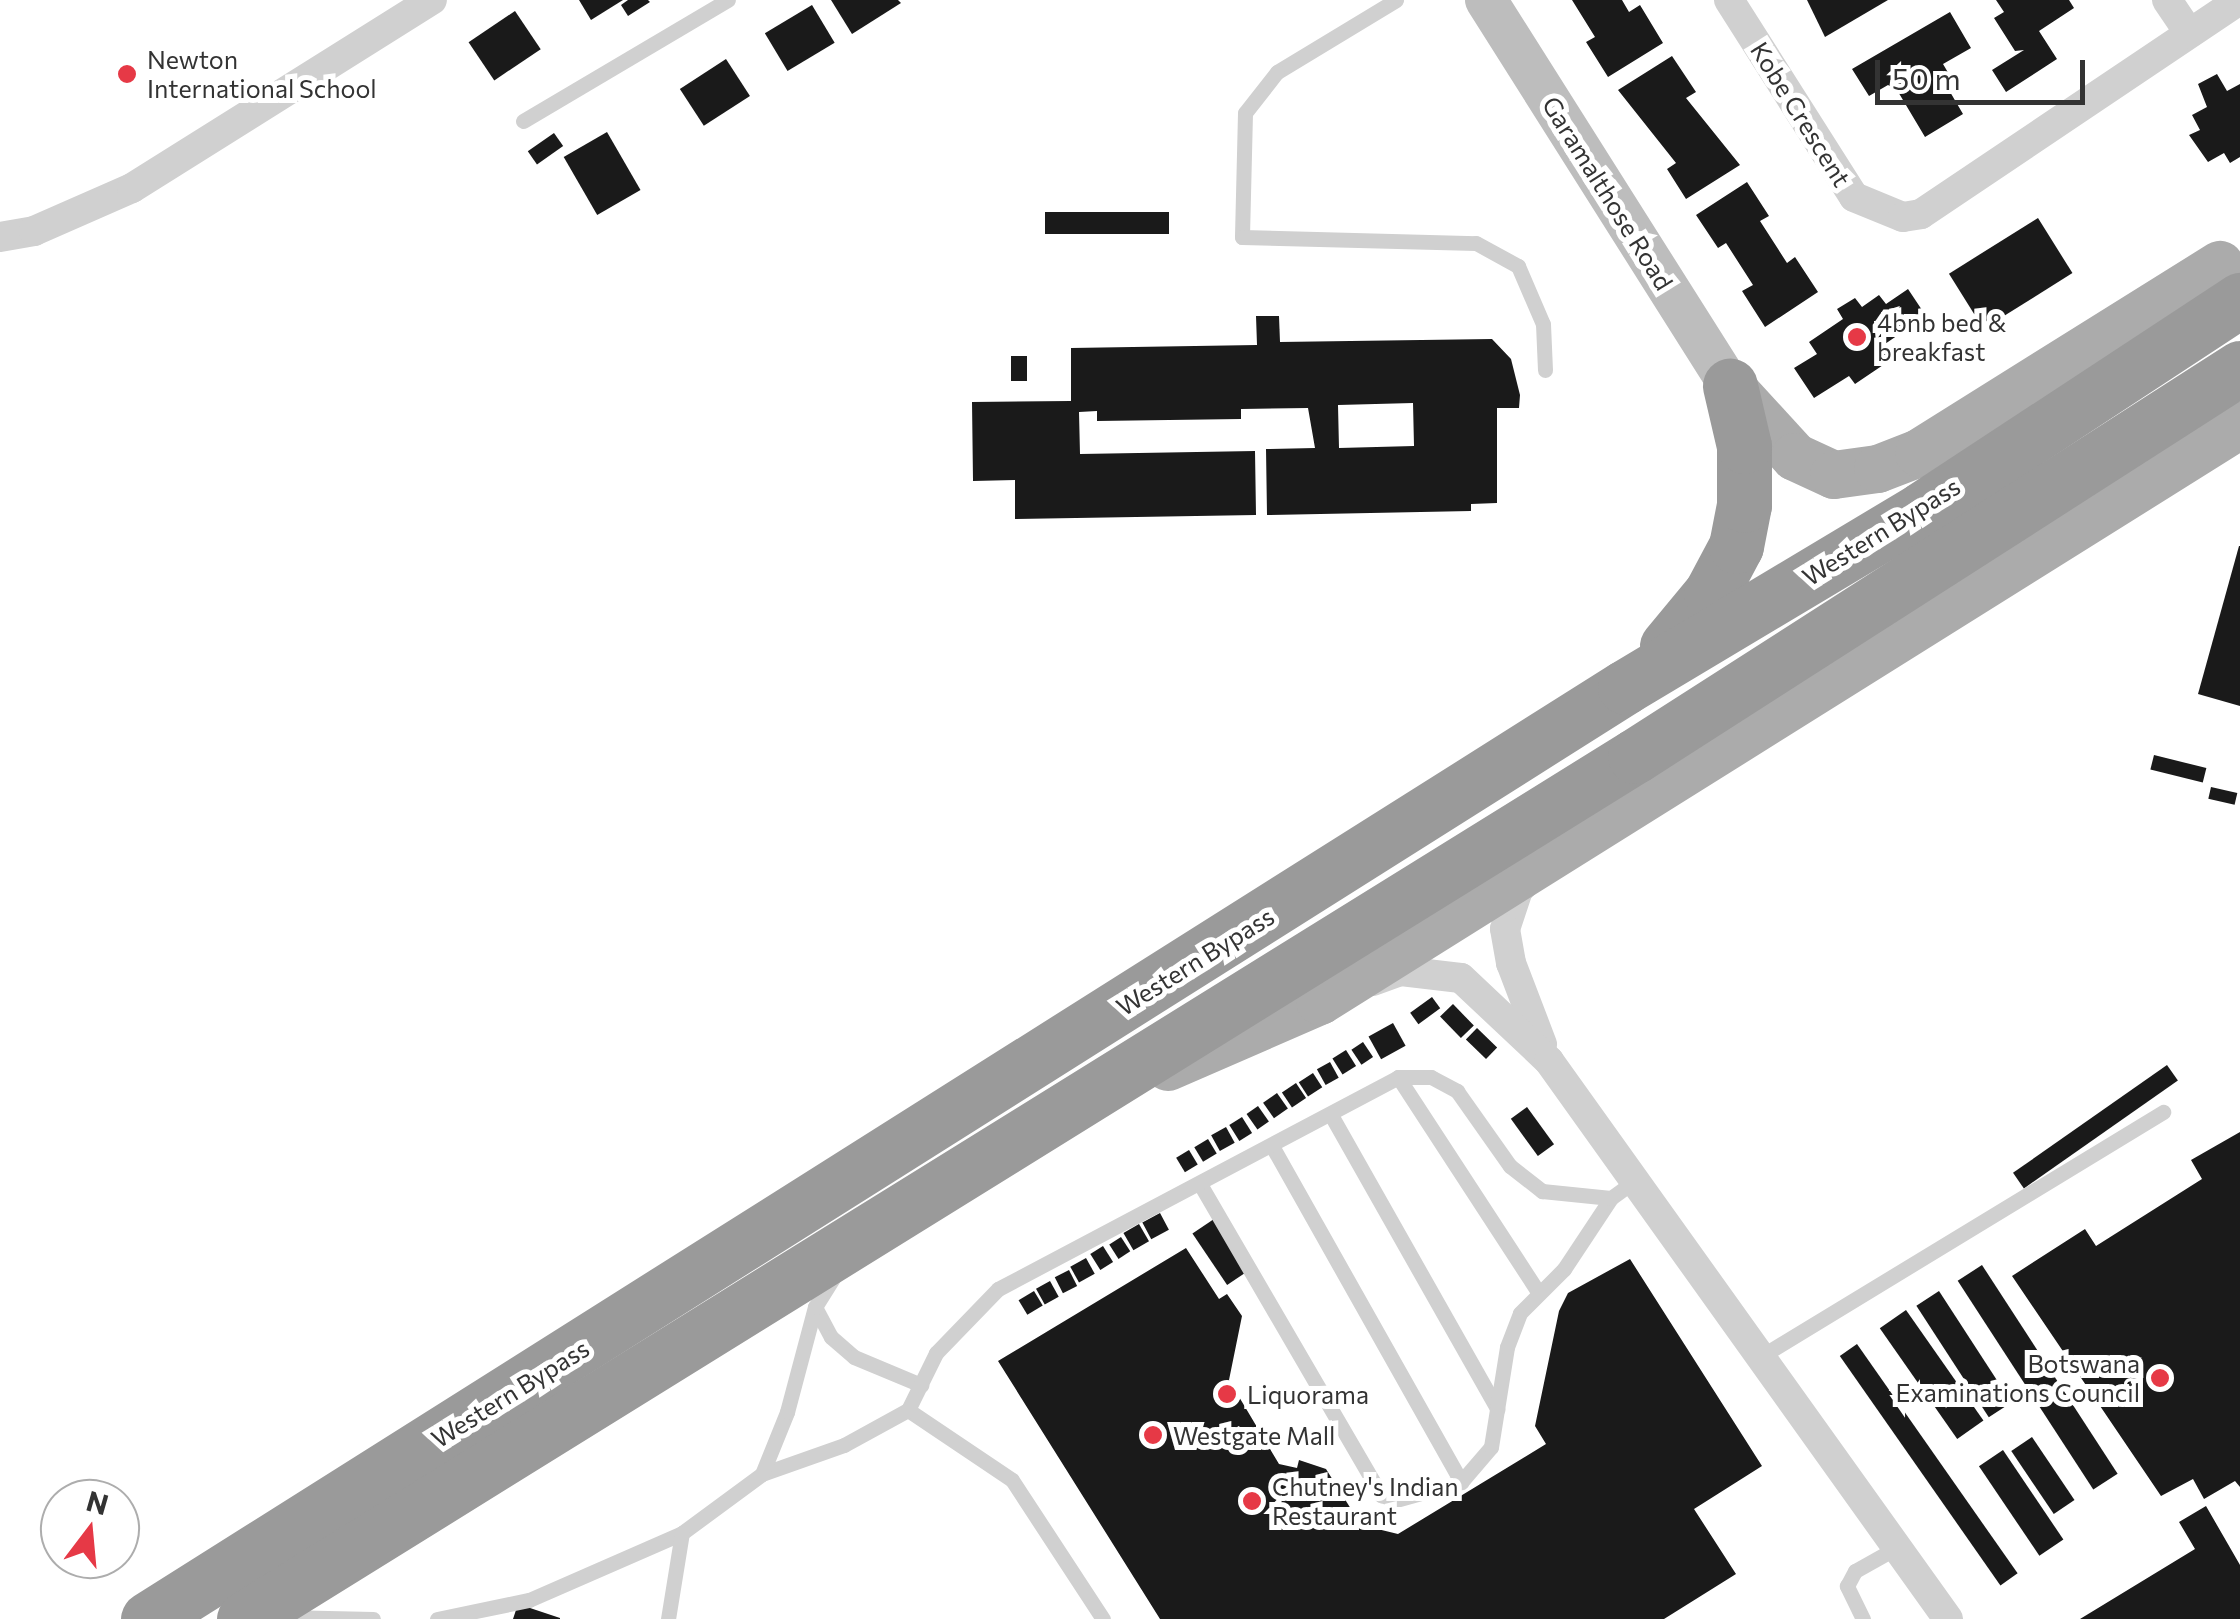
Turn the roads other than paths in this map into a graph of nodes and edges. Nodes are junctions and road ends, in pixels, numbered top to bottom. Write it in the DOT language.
graph roads {
  1 [pos="432,0"];
  2 [pos="728,0"];
  3 [pos="1396,0"];
  4 [pos="1486,0"];
  5 [pos="1729,0"];
  6 [pos="2167,0"];
  7 [pos="2240,0"];
  8 [pos="2189,33"];
  9 [pos="523,121"];
  10 [pos="0,237"];
  11 [pos="2233,272"];
  12 [pos="2240,368"];
  13 [pos="1545,370"];
  14 [pos="1730,386"];
  15 [pos="2240,425"];
  16 [pos="1625,686"];
  17 [pos="1557,852"];
  18 [pos="1320,1001"];
  19 [pos="1549,1061"];
  20 [pos="1398,1077"];
  21 [pos="2162,1112"];
  22 [pos="1331,1115"];
  23 [pos="1055,1116"];
  24 [pos="1272,1146"];
  25 [pos="1636,1180"];
  26 [pos="1200,1184"];
  27 [pos="1610,1198"];
  28 [pos="868,1234"];
  29 [pos="1537,1290"];
  30 [pos="815,1307"];
  31 [pos="1760,1356"];
  32 [pos="922,1385"];
  33 [pos="1497,1409"];
  34 [pos="908,1410"];
  35 [pos="762,1474"];
  36 [pos="1461,1482"];
  37 [pos="682,1534"];
  38 [pos="1894,1548"];
  39 [pos="479,1616"];
  40 [pos="148,1619"];
  41 [pos="244,1619"];
  42 [pos="254,1619"];
  43 [pos="373,1619"];
  44 [pos="437,1619"];
  45 [pos="668,1619"];
  46 [pos="1103,1619"];
  47 [pos="1863,1619"];
  48 [pos="1948,1619"];
  1 -- 10 [label="street"];
  2 -- 9 [label="lane"];
  3 -- 13 [label="lane"];
  4 -- 14 [label="street, Garamalthose Road"];
  5 -- 8 [label="street, Kobe Crescent"];
  6 -- 8 [label="street"];
  7 -- 8 [label="street, Kobe Crescent"];
  11 -- 14 [label="main road"];
  11 -- 16 [label="highway, Western Bypass"];
  12 -- 23 [label="highway, Western Bypass"];
  14 -- 16 [label="highway"];
  15 -- 17 [label="main road"];
  16 -- 40 [label="highway, Western Bypass"];
  17 -- 18 [label="main road"];
  17 -- 19 [label="street"];
  18 -- 19 [label="street"];
  18 -- 23 [label="main road"];
  19 -- 25 [label="street"];
  20 -- 22 [label="lane"];
  20 -- 27 [label="lane"];
  20 -- 29 [label="lane"];
  21 -- 31 [label="lane"];
  22 -- 24 [label="lane"];
  22 -- 33 [label="lane"];
  23 -- 28 [label="highway, Western Bypass"];
  24 -- 26 [label="lane"];
  24 -- 36 [label="lane"];
  25 -- 27 [label="lane"];
  25 -- 31 [label="street"];
  26 -- 32 [label="lane"];
  26 -- 36 [label="lane"];
  27 -- 29 [label="lane"];
  28 -- 30 [label="lane"];
  28 -- 41 [label="highway, Western Bypass"];
  29 -- 33 [label="lane"];
  30 -- 32 [label="lane"];
  30 -- 35 [label="lane"];
  31 -- 38 [label="street"];
  32 -- 34 [label="lane"];
  33 -- 36 [label="lane"];
  34 -- 35 [label="lane"];
  34 -- 46 [label="lane"];
  35 -- 37 [label="lane"];
  37 -- 39 [label="lane"];
  37 -- 45 [label="lane"];
  38 -- 47 [label="lane"];
  38 -- 48 [label="street"];
  39 -- 44 [label="lane"];
  42 -- 43 [label="lane"];
}
